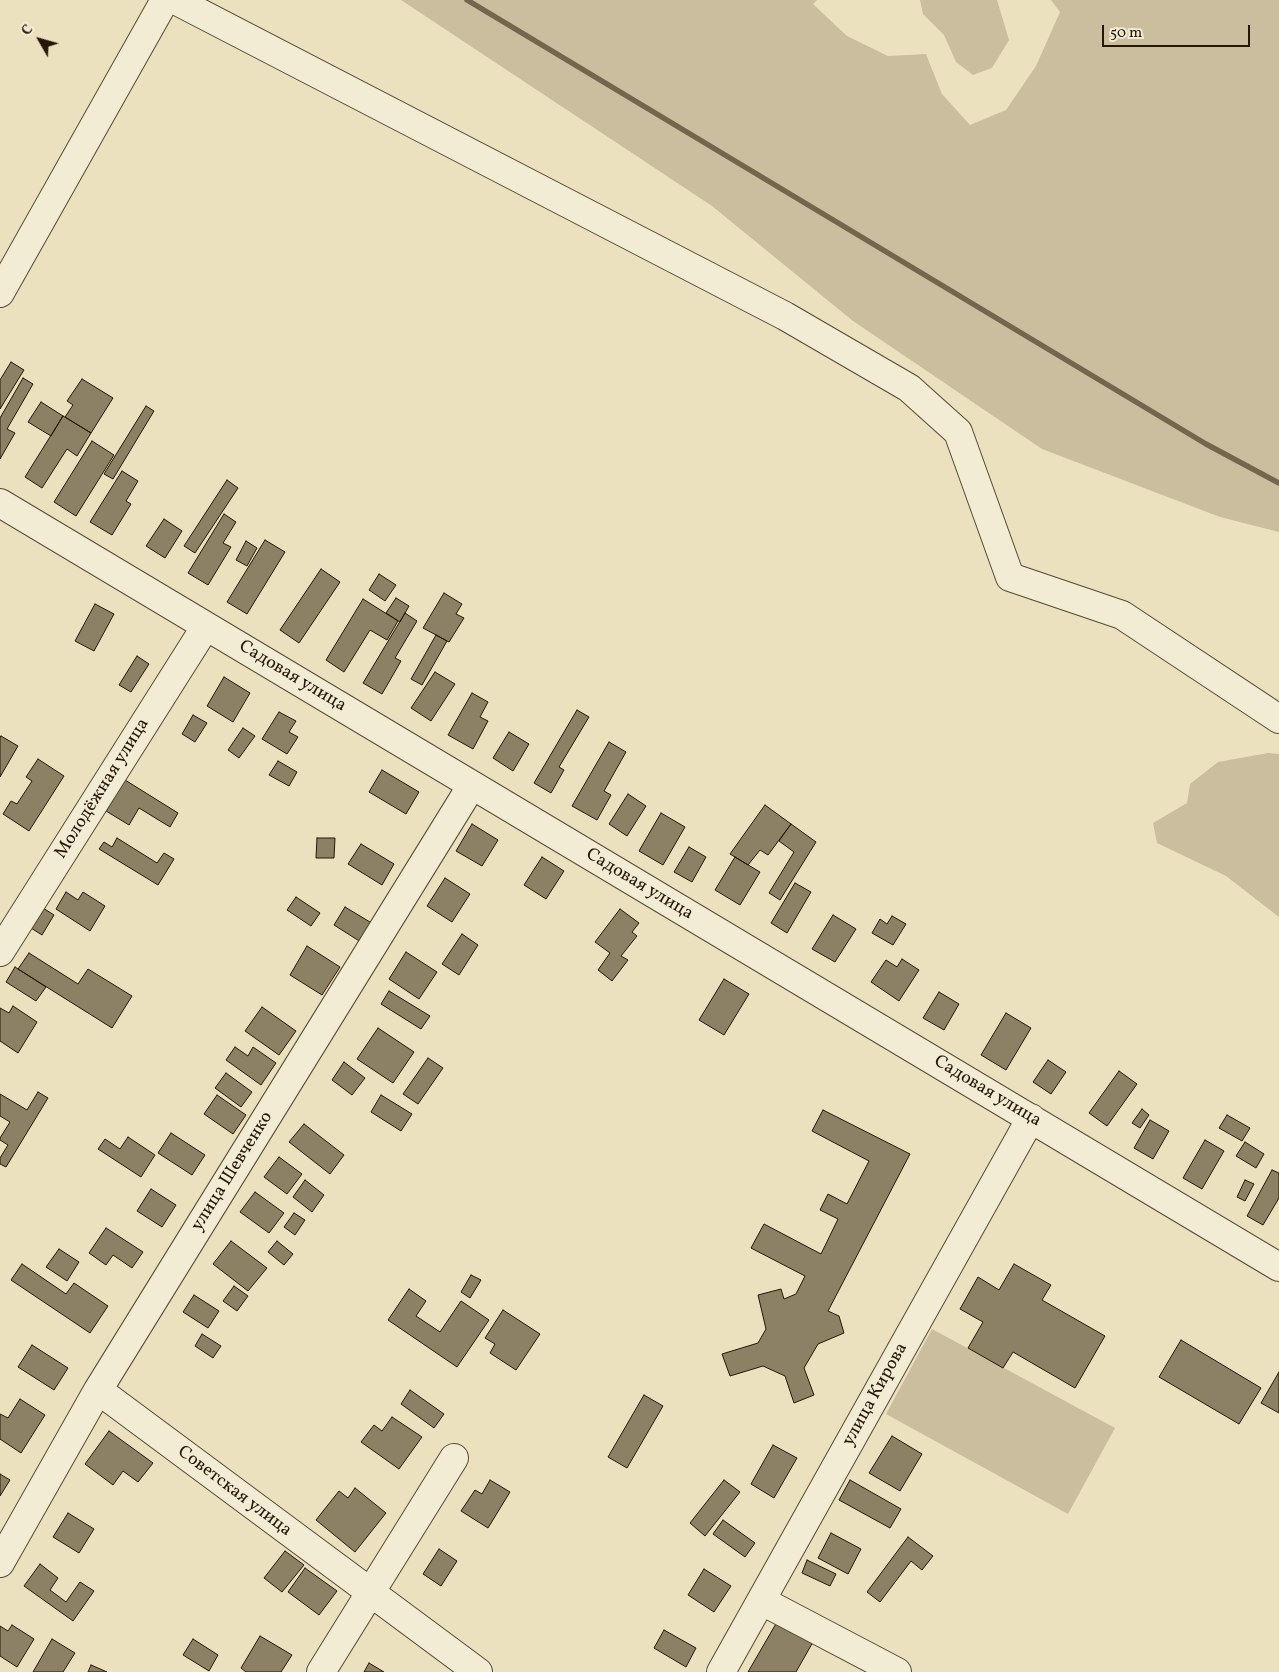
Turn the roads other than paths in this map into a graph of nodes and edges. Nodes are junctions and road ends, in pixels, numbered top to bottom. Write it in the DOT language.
graph roads {
  1 [pos="165,0"];
  2 [pos="175,0"];
  3 [pos="0,293"];
  4 [pos="0,503"];
  5 [pos="206,626"];
  6 [pos="1279,719"];
  7 [pos="472,785"];
  8 [pos="0,952"];
  9 [pos="1031,1118"];
  10 [pos="1279,1267"];
  11 [pos="98,1390"];
  12 [pos="454,1458"];
  13 [pos="0,1564"];
  14 [pos="370,1593"];
  15 [pos="762,1601"];
  16 [pos="321,1672"];
  17 [pos="478,1672"];
  18 [pos="721,1672"];
  19 [pos="897,1672"];
  1 -- 3 [label="street"];
  2 -- 6 [label="street"];
  4 -- 5 [label="street, Садовая улица"];
  5 -- 7 [label="street, Садовая улица"];
  5 -- 8 [label="street, Молодёжная улица"];
  7 -- 9 [label="street, Садовая улица"];
  7 -- 11 [label="street, улица Шевченко"];
  9 -- 10 [label="street, Садовая улица"];
  9 -- 15 [label="street, улица Кирова"];
  11 -- 13 [label="street, улица Шевченко"];
  11 -- 14 [label="street, Советская улица"];
  12 -- 14 [label="street"];
  14 -- 16 [label="street"];
  14 -- 17 [label="street, Советская улица"];
  15 -- 18 [label="street, улица Кирова"];
  15 -- 19 [label="street"];
}
